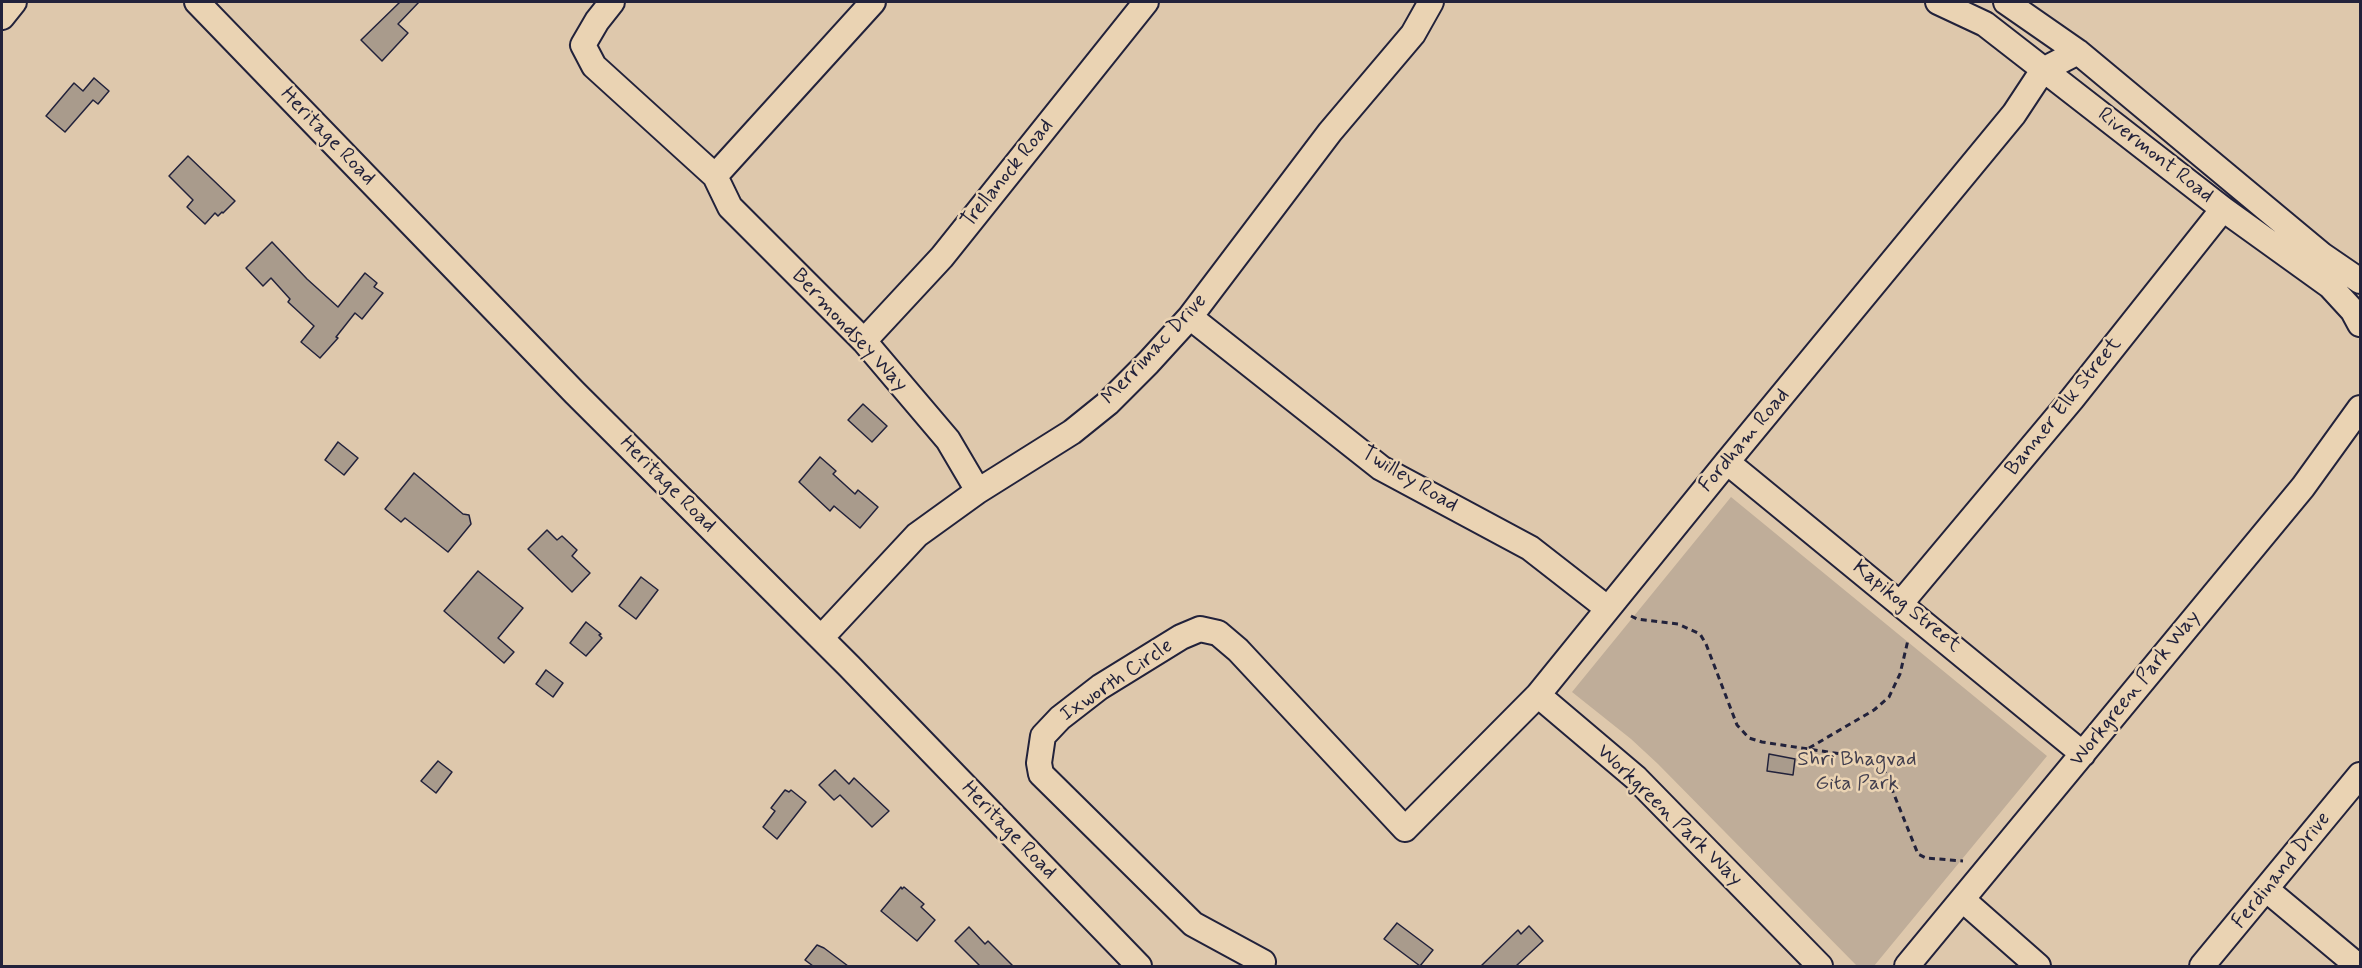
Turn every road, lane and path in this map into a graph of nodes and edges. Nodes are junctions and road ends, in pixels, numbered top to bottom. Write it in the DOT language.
graph roads {
  1 [pos="14,2"];
  2 [pos="197,2"];
  3 [pos="612,2"];
  4 [pos="873,2"];
  5 [pos="1146,2"];
  6 [pos="1431,2"];
  7 [pos="1938,2"];
  8 [pos="2006,2"];
  9 [pos="2,17"];
  10 [pos="2078,52"];
  11 [pos="2043,70"];
  12 [pos="715,177"];
  13 [pos="2223,209"];
  14 [pos="2361,281"];
  15 [pos="1190,317"];
  16 [pos="2361,324"];
  17 [pos="864,341"];
  18 [pos="2361,408"];
  19 [pos="1727,462"];
  20 [pos="978,491"];
  21 [pos="1901,603"];
  22 [pos="1607,608"];
  23 [pos="1631,616"];
  24 [pos="821,638"];
  25 [pos="1908,640"];
  26 [pos="1538,695"];
  27 [pos="1808,749"];
  28 [pos="2083,754"];
  29 [pos="2361,775"];
  30 [pos="1405,829"];
  31 [pos="1963,861"];
  32 [pos="2267,890"];
  33 [pos="1964,900"];
  34 [pos="1263,962"];
  35 [pos="1139,966"];
  36 [pos="1820,966"];
  37 [pos="1907,966"];
  38 [pos="2038,966"];
  39 [pos="2202,966"];
  40 [pos="2358,966"];
  1 -- 9 [label="street"];
  2 -- 24 [label="street, Heritage Road"];
  3 -- 12 [label="street"];
  4 -- 12 [label="street"];
  5 -- 17 [label="street, Trellanock Road"];
  6 -- 15 [label="street, Merrimac Drive"];
  7 -- 11 [label="street, Rivermont Road"];
  8 -- 10 [label="street, Rivermont Road"];
  10 -- 11 [label="street, Fordham Road"];
  10 -- 14 [label="street, Rivermont Road"];
  11 -- 13 [label="street, Rivermont Road"];
  11 -- 19 [label="street, Fordham Road"];
  12 -- 17 [label="street, Bermondsey Way"];
  13 -- 16 [label="street, Rivermont Road"];
  13 -- 21 [label="street, Banner Elk Street"];
  15 -- 20 [label="street, Merrimac Drive"];
  15 -- 22 [label="street, Twilley Road"];
  17 -- 20 [label="street, Bermondsey Way"];
  18 -- 28 [label="street, Workgreen Park Way"];
  19 -- 21 [label="street, Kapikog Street"];
  19 -- 22 [label="street, Fordham Road"];
  20 -- 24 [label="street, Merrimac Drive"];
  21 -- 28 [label="street, Kapikog Street"];
  22 -- 26 [label="street, Fordham Road"];
  23 -- 27 [label="path"];
  24 -- 35 [label="street, Heritage Road"];
  25 -- 27 [label="path"];
  26 -- 30 [label="street, Fordham Road"];
  26 -- 36 [label="street, Workgreen Park Way"];
  27 -- 31 [label="path"];
  28 -- 33 [label="street, Workgreen Park Way"];
  29 -- 32 [label="street, Ferdinand Drive"];
  30 -- 34 [label="street, Ixworth Circle"];
  32 -- 39 [label="street, Ferdinand Drive"];
  32 -- 40 [label="street"];
  33 -- 37 [label="street, Workgreen Park Way"];
  33 -- 38 [label="street"];
}
